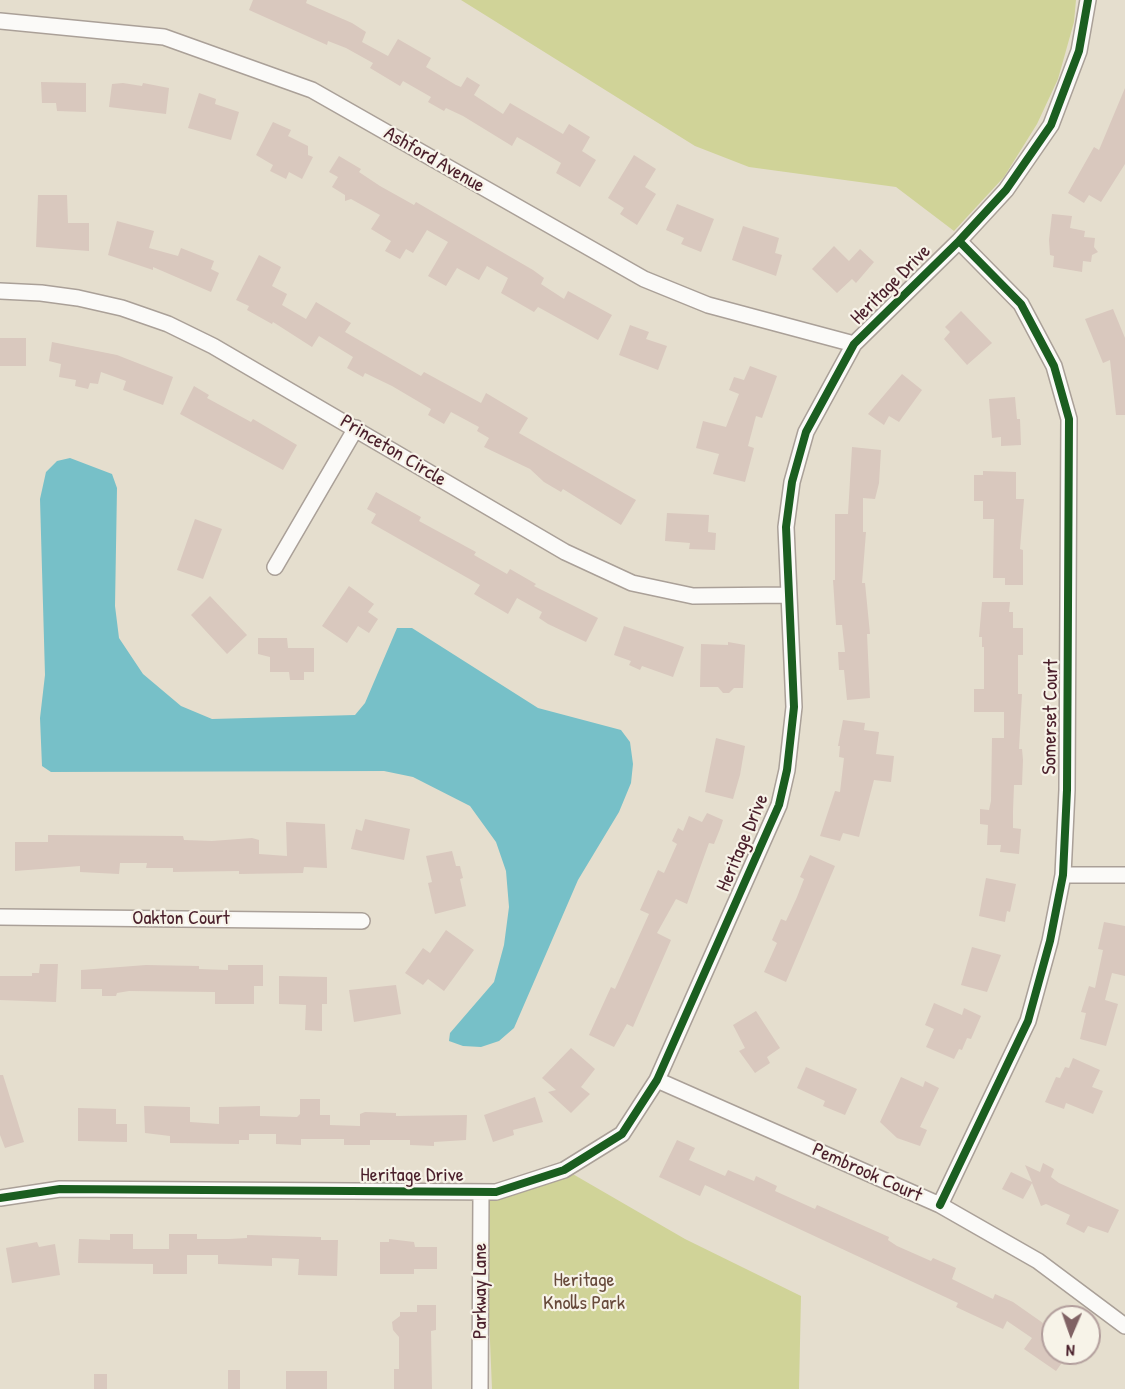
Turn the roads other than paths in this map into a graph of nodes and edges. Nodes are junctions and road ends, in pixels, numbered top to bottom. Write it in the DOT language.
graph roads {
  1 [pos="1089,0"];
  2 [pos="0,21"];
  3 [pos="959,241"];
  4 [pos="0,291"];
  5 [pos="854,344"];
  6 [pos="356,428"];
  7 [pos="275,567"];
  8 [pos="788,595"];
  9 [pos="1063,875"];
  10 [pos="1125,875"];
  11 [pos="0,917"];
  12 [pos="362,921"];
  13 [pos="657,1080"];
  14 [pos="481,1192"];
  15 [pos="0,1198"];
  16 [pos="940,1205"];
  17 [pos="1125,1326"];
  18 [pos="480,1389"];
  1 -- 3 [label="street, Heritage Drive"];
  2 -- 5 [label="street, Ashford Avenue"];
  3 -- 5 [label="street, Heritage Drive"];
  3 -- 9 [label="street, Somerset Court"];
  4 -- 6 [label="street, Princeton Circle"];
  5 -- 8 [label="street, Heritage Drive"];
  6 -- 7 [label="street"];
  6 -- 8 [label="street, Princeton Circle"];
  8 -- 13 [label="street, Heritage Drive"];
  9 -- 10 [label="street"];
  9 -- 16 [label="street, Somerset Court"];
  11 -- 12 [label="street, Oakton Court"];
  13 -- 14 [label="street, Heritage Drive"];
  13 -- 16 [label="street, Pembrook Court"];
  14 -- 15 [label="street, Heritage Drive"];
  14 -- 18 [label="street, Parkway Lane"];
  16 -- 17 [label="street, Pembrook Court"];
}
